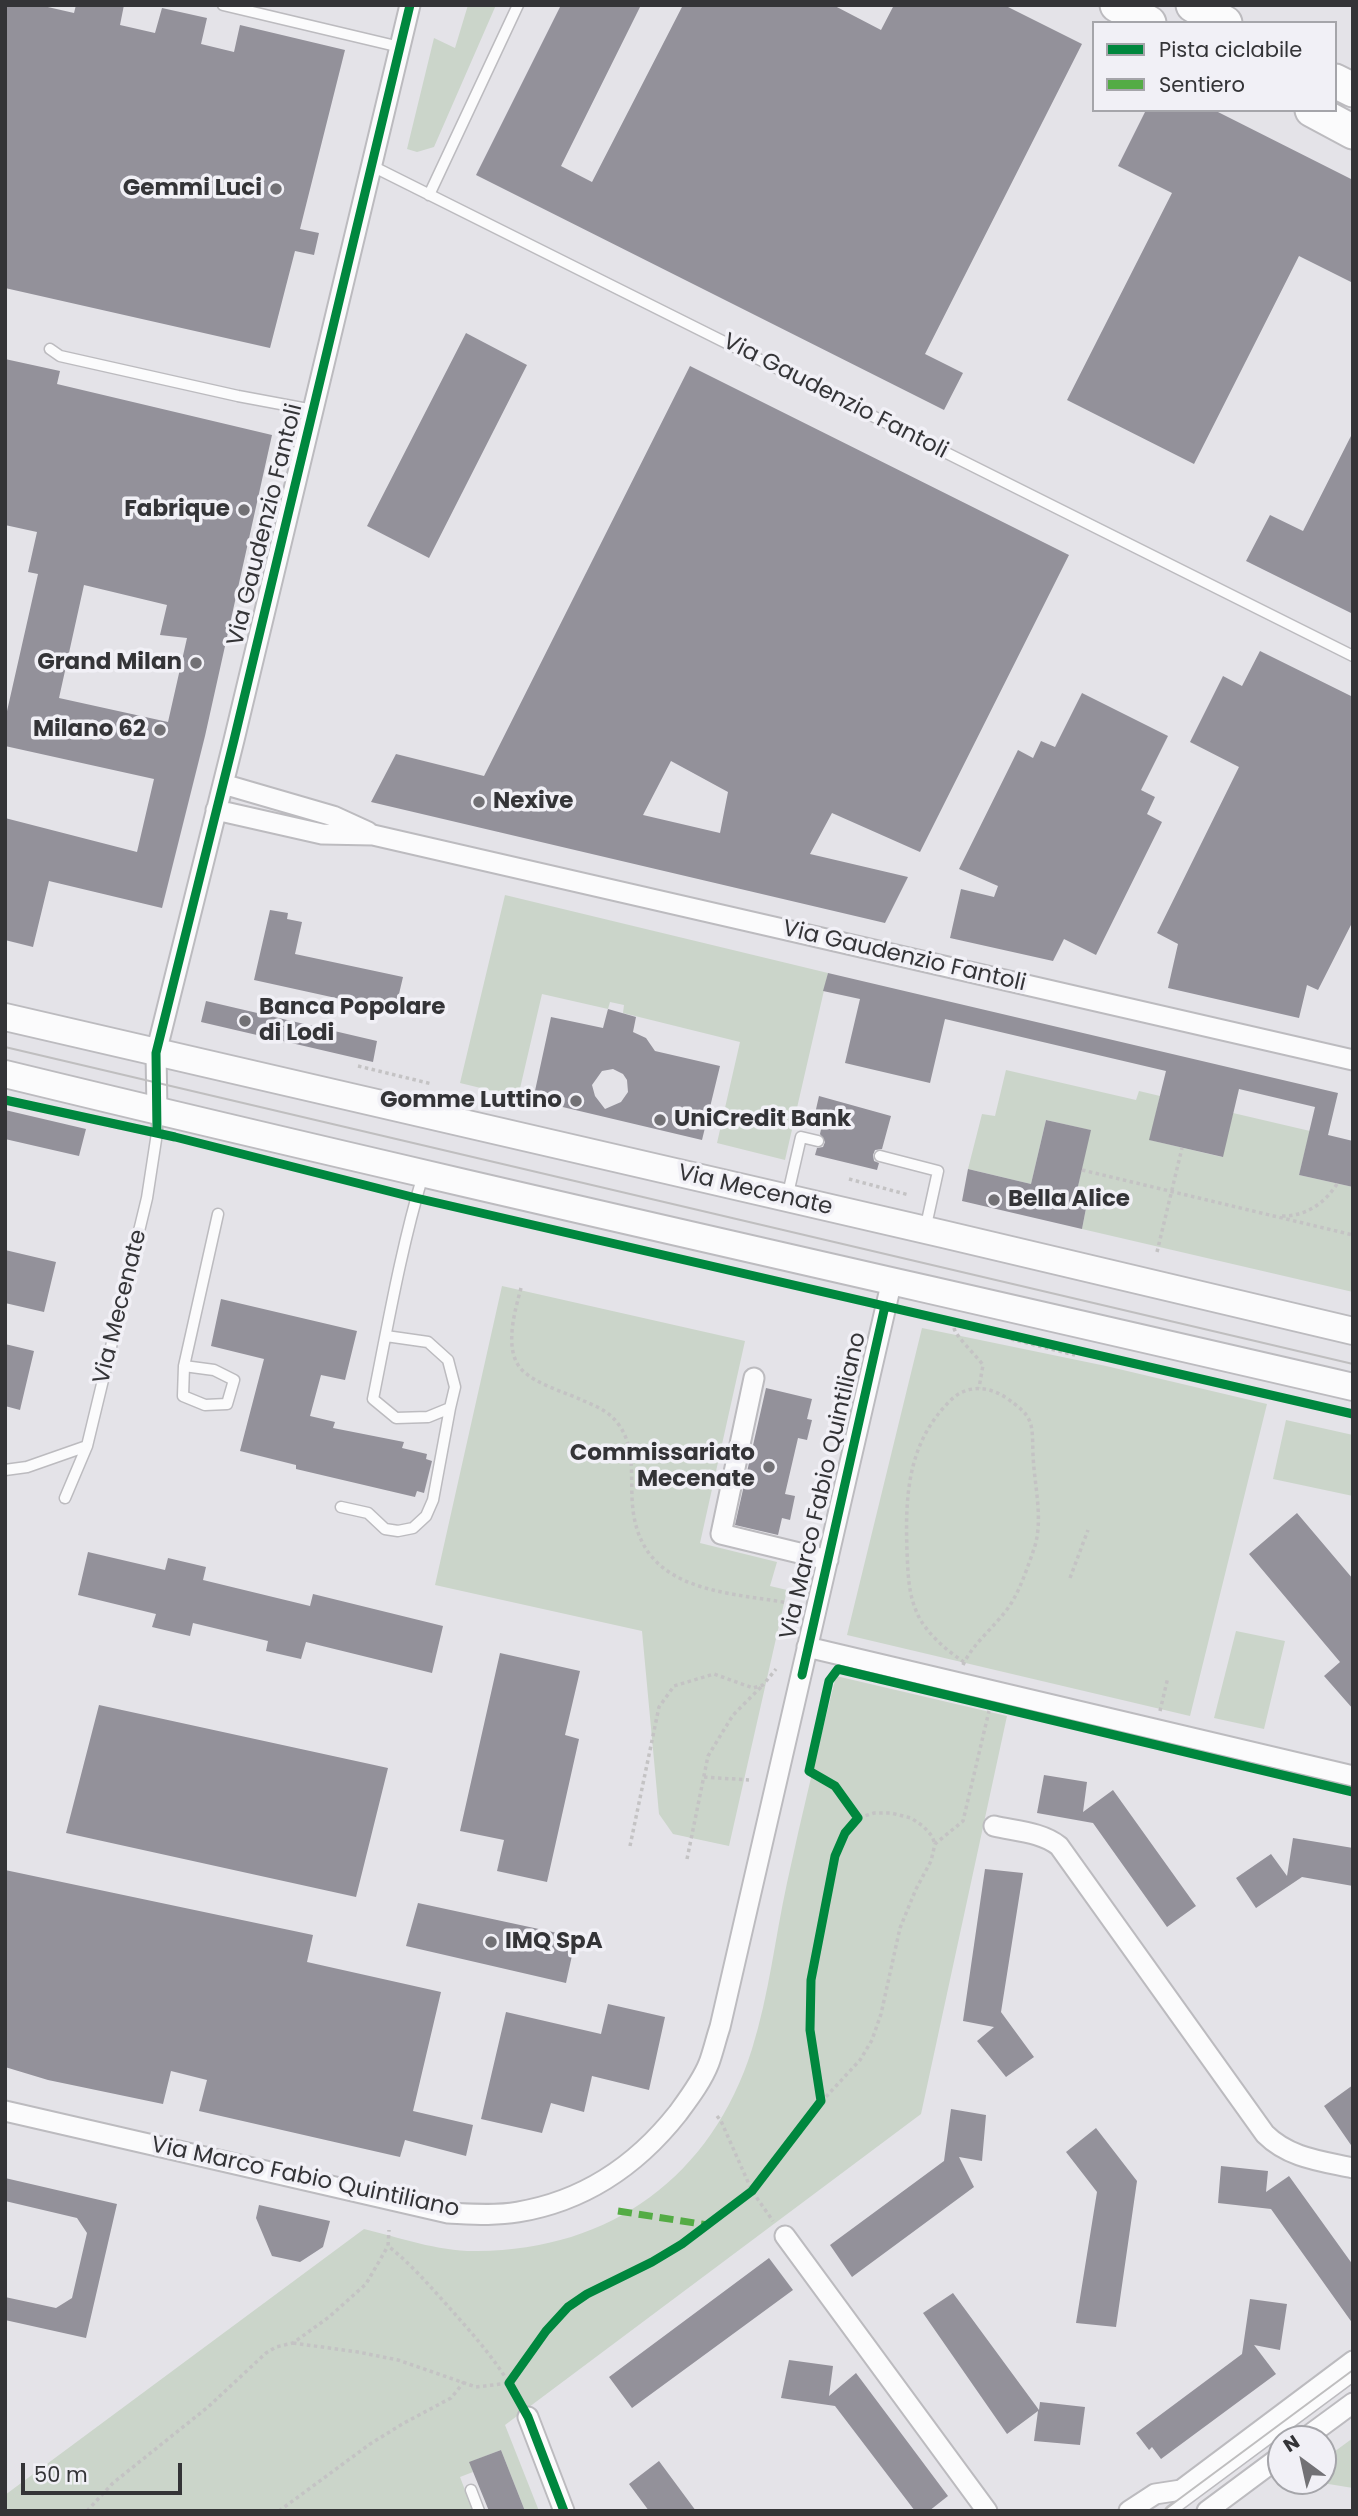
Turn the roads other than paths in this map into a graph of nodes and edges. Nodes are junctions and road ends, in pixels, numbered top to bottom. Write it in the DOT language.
graph roads {
  1 [pos="222,5"];
  2 [pos="410,5"];
  3 [pos="518,5"];
  4 [pos="1117,5"];
  5 [pos="1193,5"];
  6 [pos="1145,21"];
  7 [pos="1221,21"];
  8 [pos="400,47"];
  9 [pos="1337,82"];
  10 [pos="1353,90"];
  11 [pos="1316,112"];
  12 [pos="1353,132"];
  13 [pos="372,166"];
  14 [pos="429,195"];
  15 [pos="49,353"];
  16 [pos="313,410"];
  17 [pos="1353,656"];
  18 [pos="223,784"];
  19 [pos="216,810"];
  20 [pos="373,835"];
  21 [pos="5,1017"];
  22 [pos="156,1053"];
  23 [pos="1353,1060"];
  24 [pos="5,1074"];
  25 [pos="157,1111"];
  26 [pos="818,1141"];
  27 [pos="880,1156"];
  28 [pos="424,1175"];
  29 [pos="787,1198"];
  30 [pos="218,1214"];
  31 [pos="925,1230"];
  32 [pos="892,1280"];
  33 [pos="1353,1332"];
  34 [pos="386,1336"];
  35 [pos="184,1366"];
  36 [pos="754,1378"];
  37 [pos="1353,1387"];
  38 [pos="450,1408"];
  39 [pos="87,1446"];
  40 [pos="5,1469"];
  41 [pos="65,1498"];
  42 [pos="341,1507"];
  43 [pos="828,1560"];
  44 [pos="807,1647"];
  45 [pos="1353,1776"];
  46 [pos="994,1826"];
  47 [pos="5,2112"];
  48 [pos="1353,2168"];
  49 [pos="785,2236"];
  50 [pos="1353,2361"];
  51 [pos="1353,2376"];
  52 [pos="1353,2403"];
  53 [pos="528,2417"];
  54 [pos="1323,2425"];
  55 [pos="1267,2466"];
  56 [pos="471,2490"];
  57 [pos="479,2511"];
  58 [pos="564,2511"];
  59 [pos="987,2511"];
  60 [pos="1129,2511"];
  61 [pos="1171,2511"];
  62 [pos="1207,2511"];
  1 -- 8 [label="lane"];
  2 -- 8 [label="street, Via Gaudenzio Fantoli"];
  3 -- 14 [label="lane"];
  4 -- 6 [label="highway"];
  5 -- 7 [label="highway"];
  8 -- 13 [label="street, Via Gaudenzio Fantoli"];
  9 -- 10 [label="highway"];
  11 -- 12 [label="highway"];
  13 -- 14 [label="lane, Via Gaudenzio Fantoli"];
  13 -- 16 [label="street, Via Gaudenzio Fantoli"];
  14 -- 17 [label="lane, Via Gaudenzio Fantoli"];
  15 -- 16 [label="lane"];
  16 -- 18 [label="street, Via Gaudenzio Fantoli"];
  18 -- 19 [label="street, Via Gaudenzio Fantoli"];
  18 -- 20 [label="street, Via Gaudenzio Fantoli"];
  19 -- 20 [label="street, Via Gaudenzio Fantoli"];
  19 -- 22 [label="street, Via Gaudenzio Fantoli"];
  20 -- 23 [label="street, Via Gaudenzio Fantoli"];
  21 -- 22 [label="main road, Via Mecenate"];
  22 -- 25 [label="street, Via Mecenate"];
  22 -- 29 [label="main road, Via Mecenate"];
  24 -- 25 [label="main road"];
  25 -- 28 [label="main road"];
  25 -- 39 [label="lane, Via Mecenate"];
  26 -- 29 [label="lane"];
  27 -- 31 [label="lane"];
  28 -- 32 [label="main road"];
  28 -- 34 [label="lane"];
  29 -- 31 [label="main road, Via Mecenate"];
  30 -- 35 [label="lane"];
  31 -- 33 [label="main road, Via Mecenate"];
  32 -- 37 [label="main road"];
  32 -- 43 [label="street, Via Marco Fabio Quintiliano"];
  34 -- 38 [label="lane"];
  34 -- 38 [label="lane"];
  35 -- 35 [label="lane"];
  36 -- 43 [label="street"];
  38 -- 42 [label="lane"];
  39 -- 40 [label="lane"];
  39 -- 41 [label="lane, Via Mecenate"];
  43 -- 44 [label="street, Via Marco Fabio Quintiliano"];
  44 -- 45 [label="street"];
  44 -- 47 [label="street, Via Marco Fabio Quintiliano"];
  46 -- 48 [label="street"];
  49 -- 59 [label="street"];
  50 -- 60 [label="street"];
  51 -- 61 [label="lane"];
  52 -- 54 [label="street"];
  53 -- 58 [label="street"];
  55 -- 62 [label="street"];
  56 -- 57 [label="lane"];
}
